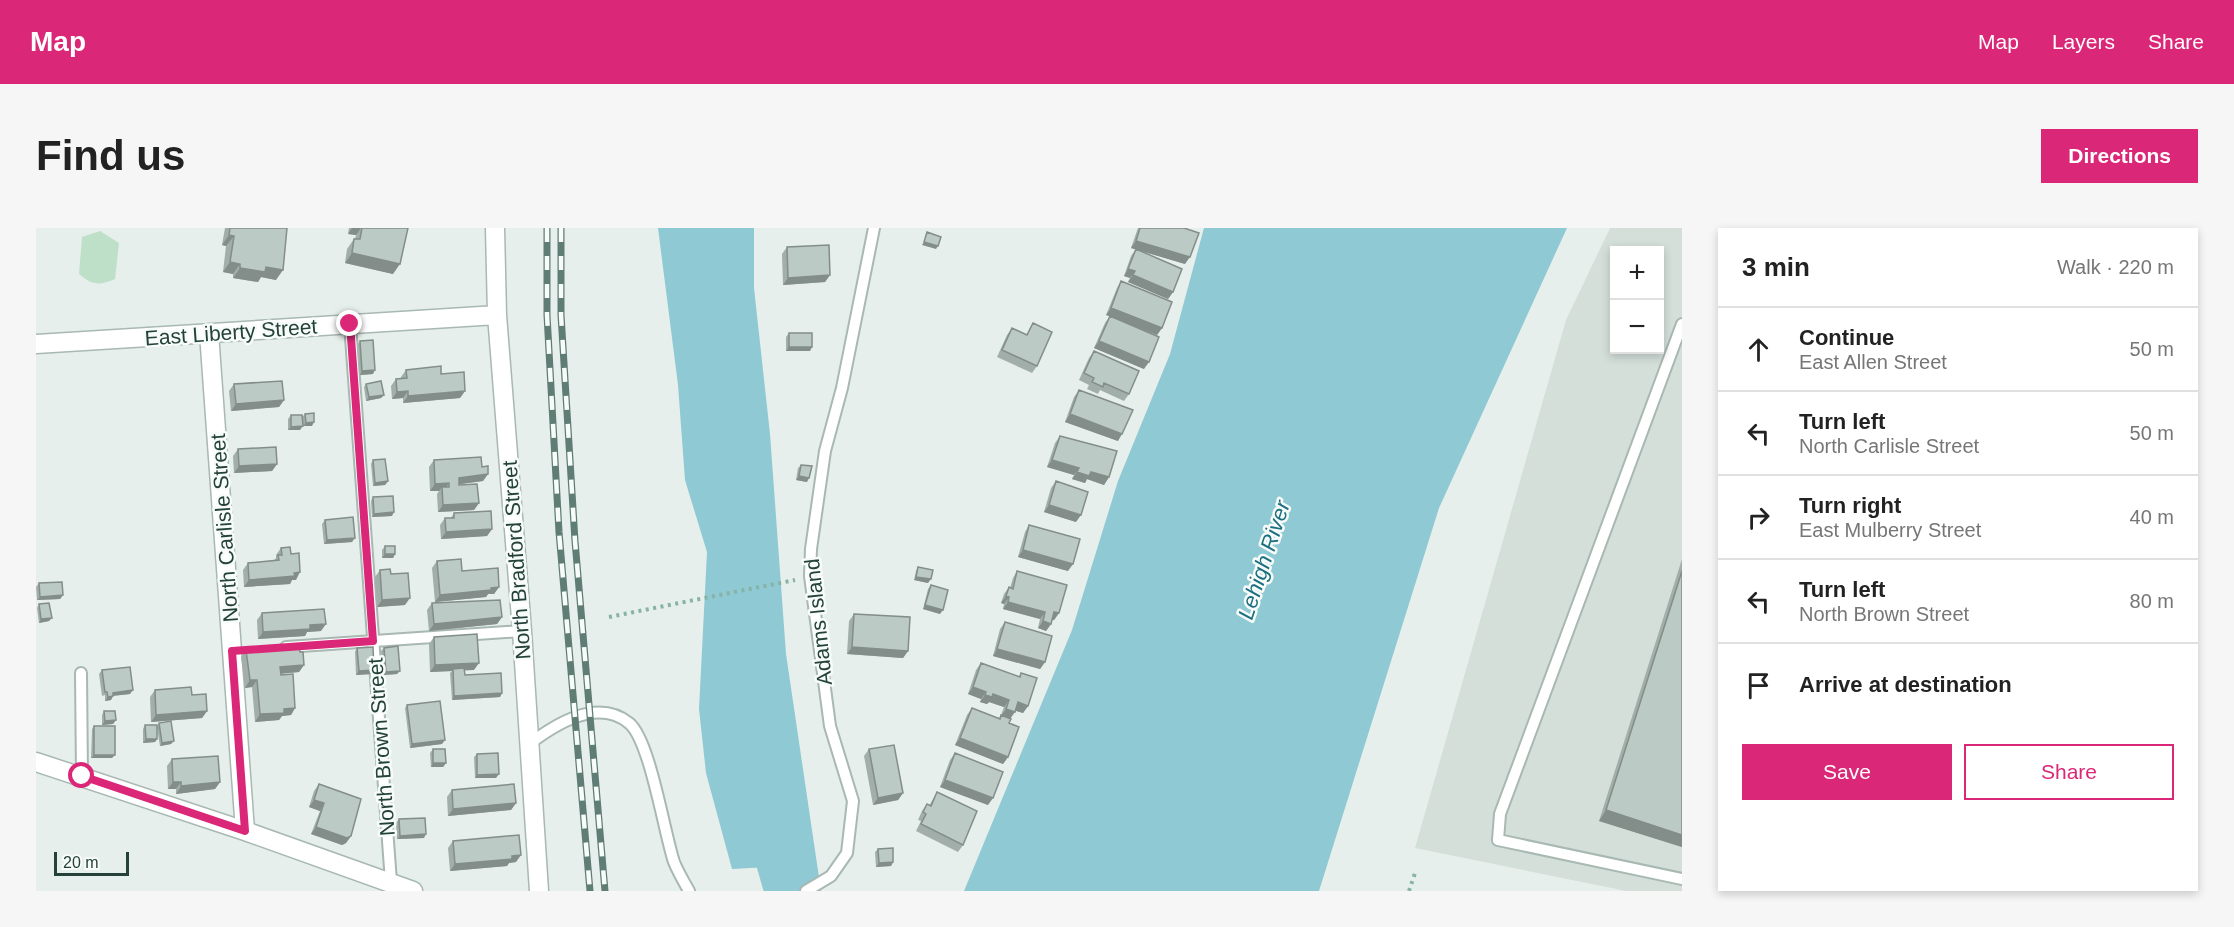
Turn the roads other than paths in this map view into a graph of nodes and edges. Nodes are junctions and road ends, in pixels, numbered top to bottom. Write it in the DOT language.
graph roads {
  1 [pos="495,228"];
  2 [pos="874,228"];
  3 [pos="497,315"];
  4 [pos="350,324"];
  5 [pos="1682,324"];
  6 [pos="209,333"];
  7 [pos="36,344"];
  8 [pos="522,631"];
  9 [pos="373,641"];
  10 [pos="279,647"];
  11 [pos="81,673"];
  12 [pos="528,745"];
  13 [pos="36,762"];
  14 [pos="82,776"];
  15 [pos="245,831"];
  16 [pos="1682,879"];
  17 [pos="391,882"];
  18 [pos="412,891"];
  19 [pos="539,891"];
  20 [pos="689,891"];
  21 [pos="806,891"];
  1 -- 3 [label="street, North Bradford Street"];
  2 -- 21 [label="lane, Adams Island"];
  3 -- 4 [label="street, East Liberty Street"];
  3 -- 8 [label="street, North Bradford Street"];
  4 -- 6 [label="street, East Liberty Street"];
  4 -- 9 [label="lane, North Brown Street"];
  5 -- 16 [label="lane"];
  6 -- 7 [label="street, East Liberty Street"];
  6 -- 15 [label="street, North Carlisle Street"];
  8 -- 9 [label="lane"];
  8 -- 12 [label="street, North Bradford Street"];
  9 -- 10 [label="lane"];
  9 -- 17 [label="lane, North Brown Street"];
  11 -- 14 [label="lane"];
  12 -- 19 [label="street, North Bradford Street"];
  12 -- 20 [label="lane"];
  13 -- 14 [label="street"];
  14 -- 15 [label="street"];
  15 -- 17 [label="street"];
  17 -- 18 [label="street"];
}
